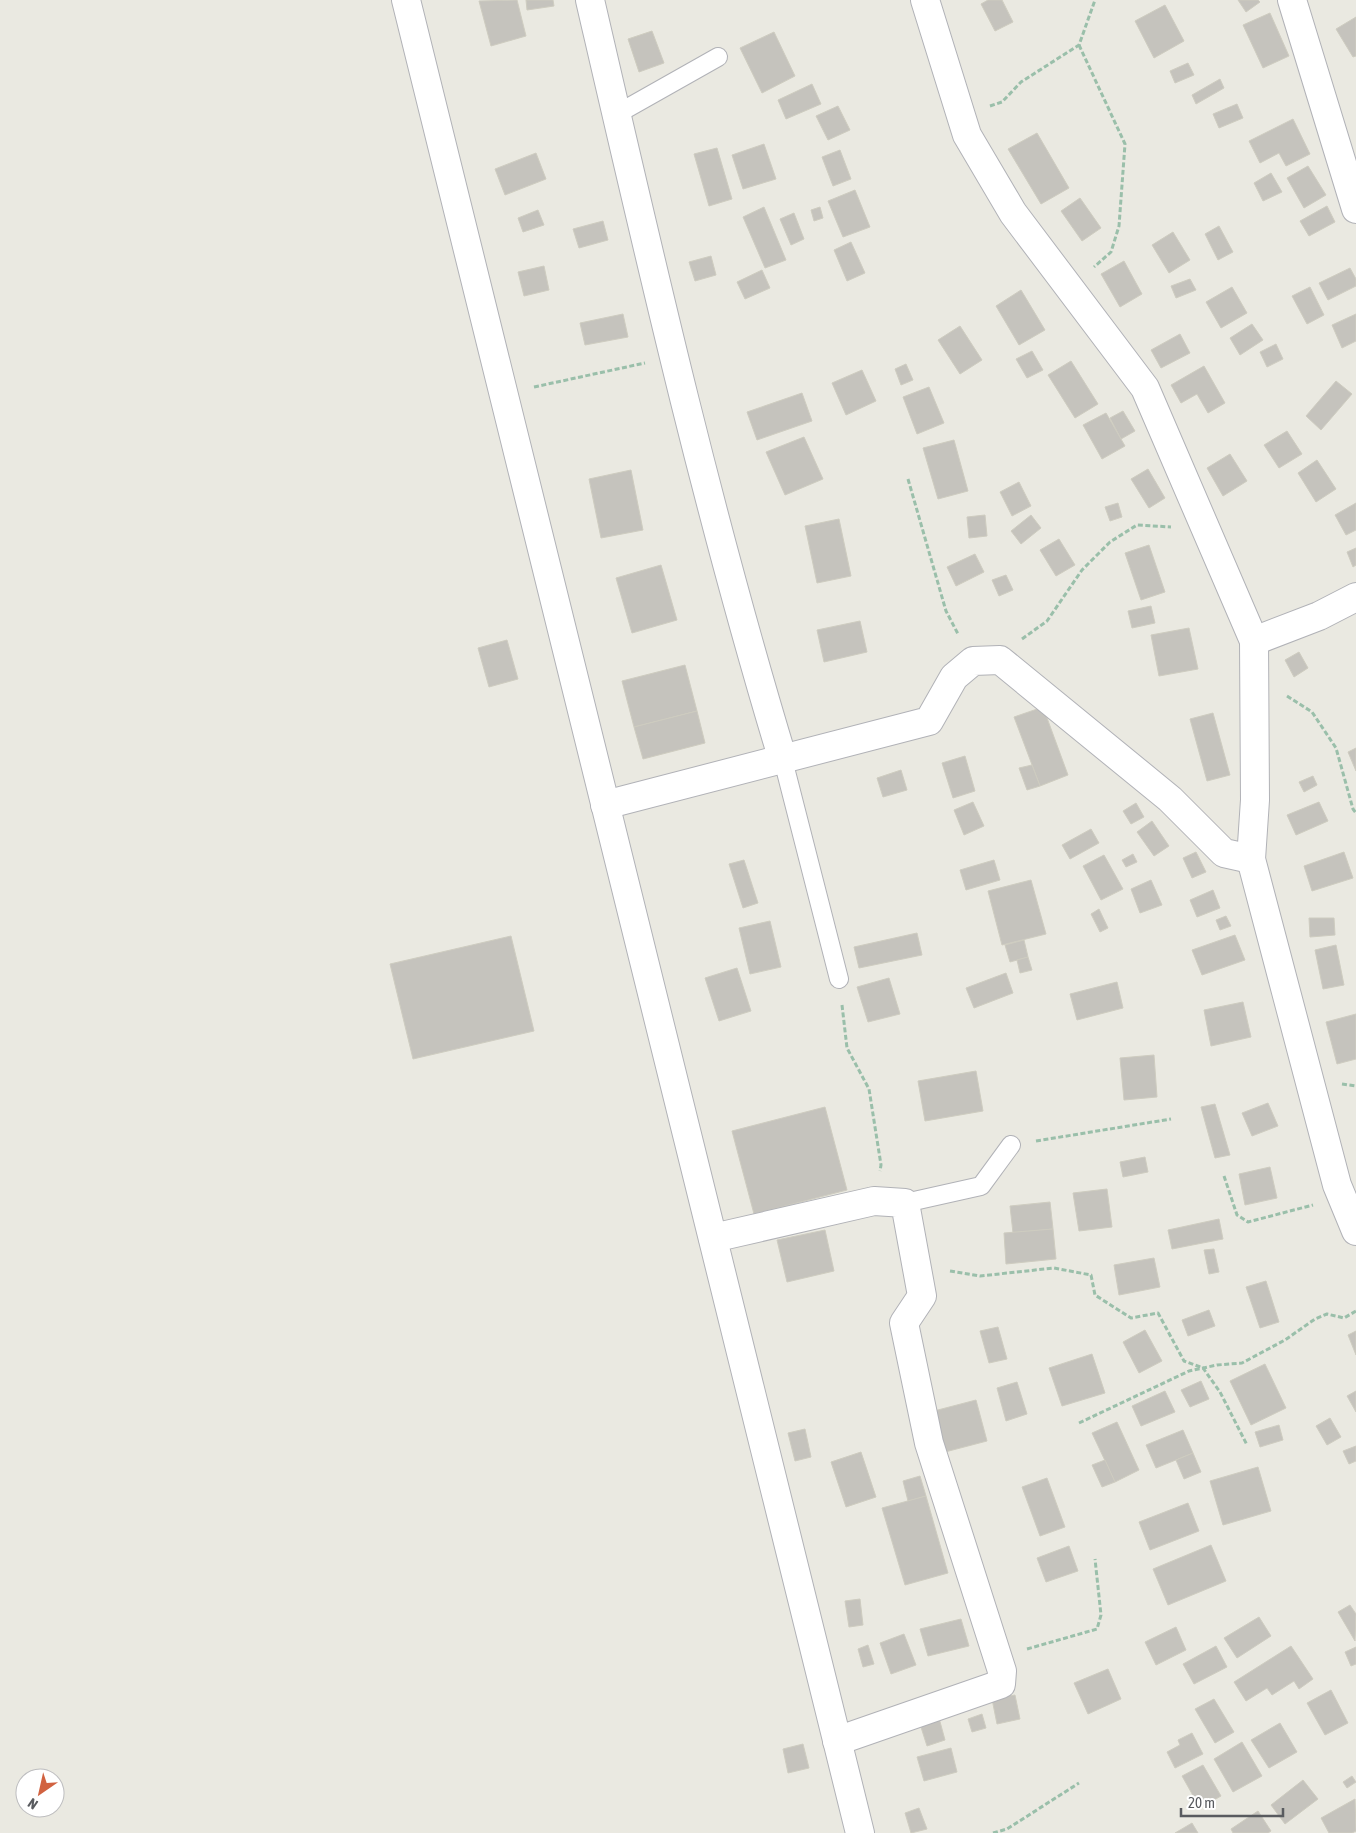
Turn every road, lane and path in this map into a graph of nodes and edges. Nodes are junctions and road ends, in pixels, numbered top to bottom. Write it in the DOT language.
graph roads {
  1 [pos="406,0"];
  2 [pos="590,0"];
  3 [pos="925,0"];
  4 [pos="1095,0"];
  5 [pos="1292,0"];
  6 [pos="1079,45"];
  7 [pos="718,57"];
  8 [pos="617,114"];
  9 [pos="961,117"];
  10 [pos="1356,209"];
  11 [pos="1067,285"];
  12 [pos="675,357"];
  13 [pos="503,394"];
  14 [pos="908,479"];
  15 [pos="1204,529"];
  16 [pos="1356,596"];
  17 [pos="1254,641"];
  18 [pos="1000,660"];
  19 [pos="973,661"];
  20 [pos="1254,675"];
  21 [pos="783,760"];
  22 [pos="605,805"];
  23 [pos="1356,813"];
  24 [pos="1251,859"];
  25 [pos="839,979"];
  26 [pos="1171,1119"];
  27 [pos="1011,1145"];
  28 [pos="1224,1176"];
  29 [pos="1343,1198"];
  30 [pos="874,1202"];
  31 [pos="905,1203"];
  32 [pos="1356,1231"];
  33 [pos="713,1238"];
  34 [pos="917,1266"];
  35 [pos="1356,1311"];
  36 [pos="1203,1368"];
  37 [pos="1079,1424"];
  38 [pos="1247,1445"];
  39 [pos="1095,1559"];
  40 [pos="998,1658"];
  41 [pos="837,1742"];
  42 [pos="1079,1783"];
  43 [pos="860,1833"];
  44 [pos="993,1833"];
  1 -- 13 [label="street"];
  2 -- 8 [label="street"];
  3 -- 9 [label="street"];
  4 -- 6 [label="path"];
  5 -- 10 [label="street"];
  6 -- 9 [label="path"];
  6 -- 11 [label="path"];
  7 -- 8 [label="lane"];
  8 -- 12 [label="street"];
  9 -- 11 [label="street"];
  11 -- 15 [label="street"];
  12 -- 13 [label="path"];
  12 -- 21 [label="street"];
  13 -- 22 [label="street"];
  14 -- 19 [label="path"];
  15 -- 17 [label="street"];
  15 -- 18 [label="path"];
  16 -- 17 [label="street"];
  17 -- 20 [label="street"];
  18 -- 19 [label="street"];
  18 -- 24 [label="street"];
  19 -- 21 [label="street"];
  20 -- 23 [label="path"];
  20 -- 24 [label="street"];
  21 -- 22 [label="street"];
  21 -- 25 [label="lane"];
  22 -- 33 [label="street"];
  24 -- 29 [label="street"];
  25 -- 30 [label="path"];
  26 -- 27 [label="path"];
  27 -- 31 [label="lane"];
  28 -- 29 [label="path"];
  29 -- 32 [label="street"];
  30 -- 31 [label="street"];
  30 -- 33 [label="street"];
  31 -- 34 [label="street"];
  33 -- 41 [label="street"];
  34 -- 36 [label="path"];
  34 -- 40 [label="street"];
  35 -- 36 [label="path"];
  36 -- 37 [label="path"];
  36 -- 38 [label="path"];
  39 -- 40 [label="path"];
  40 -- 41 [label="street"];
  41 -- 43 [label="street"];
  42 -- 44 [label="path"];
}
